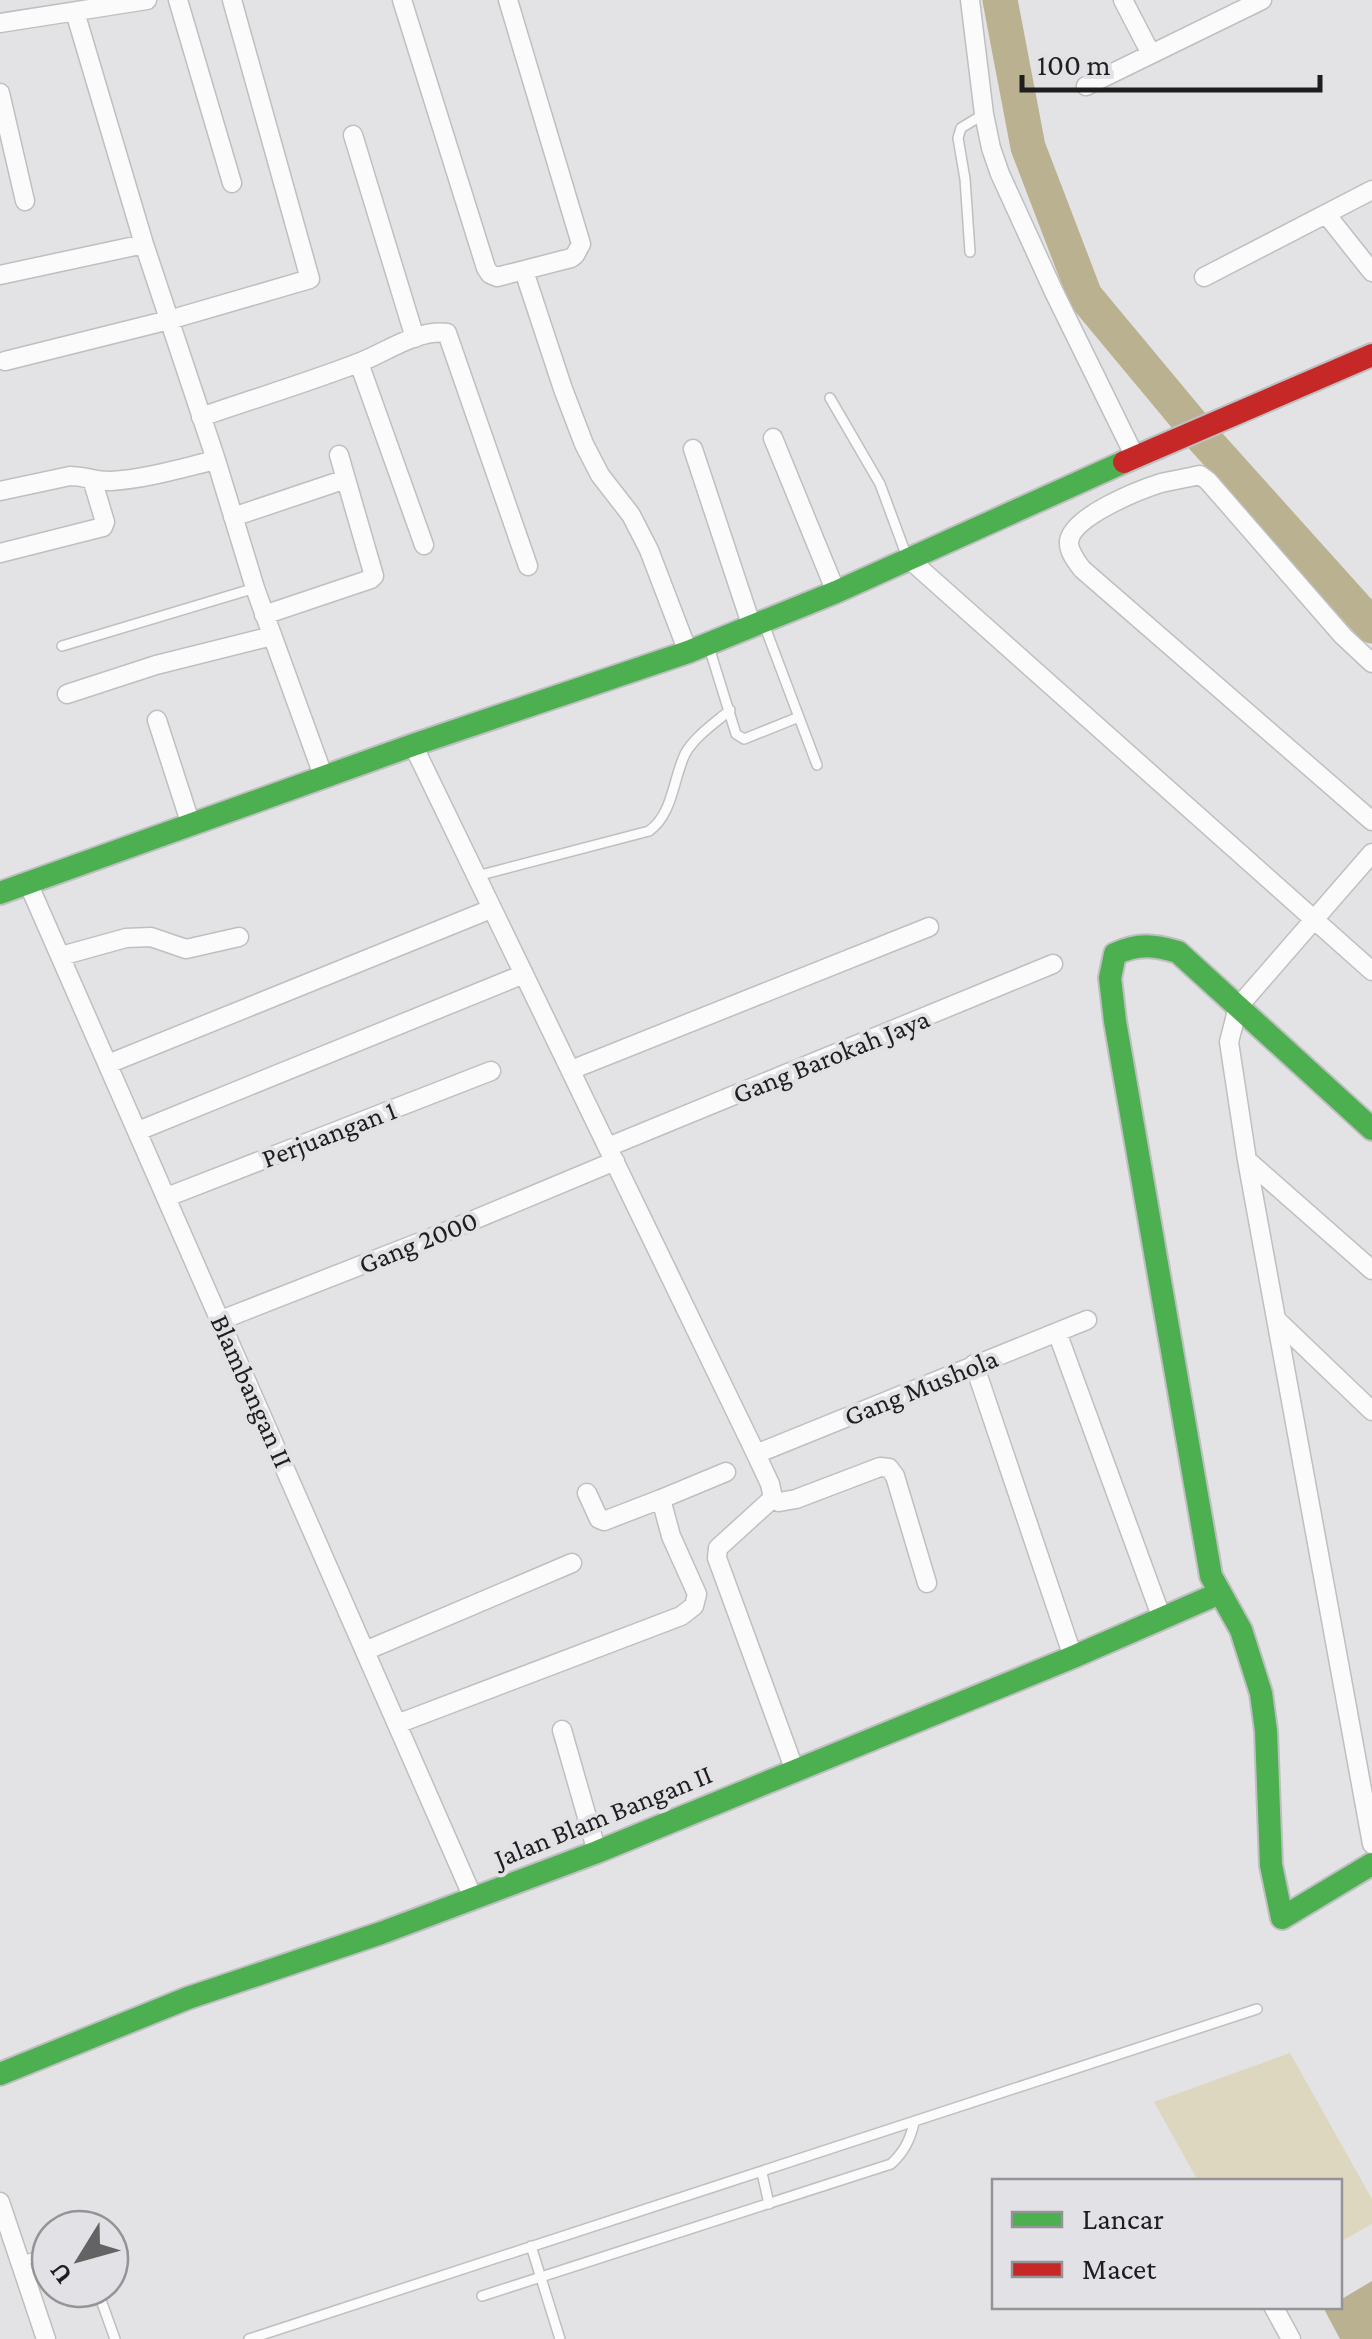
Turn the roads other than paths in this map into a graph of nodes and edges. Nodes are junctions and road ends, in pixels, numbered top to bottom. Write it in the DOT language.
graph roads {
  1 [pos="148,0"];
  2 [pos="178,0"];
  3 [pos="232,0"];
  4 [pos="402,0"];
  5 [pos="508,0"];
  6 [pos="970,0"];
  7 [pos="1123,0"];
  8 [pos="1262,0"];
  9 [pos="74,12"];
  10 [pos="0,23"];
  11 [pos="1151,54"];
  12 [pos="1086,86"];
  13 [pos="0,93"];
  14 [pos="984,114"];
  15 [pos="354,135"];
  16 [pos="232,182"];
  17 [pos="1372,190"];
  18 [pos="25,201"];
  19 [pos="1326,214"];
  20 [pos="144,244"];
  21 [pos="970,252"];
  22 [pos="524,271"];
  23 [pos="1372,272"];
  24 [pos="0,276"];
  25 [pos="1204,277"];
  26 [pos="169,320"];
  27 [pos="415,338"];
  28 [pos="1372,355"];
  29 [pos="4,360"];
  30 [pos="359,362"];
  31 [pos="830,398"];
  32 [pos="201,417"];
  33 [pos="773,438"];
  34 [pos="693,449"];
  35 [pos="339,455"];
  36 [pos="1136,457"];
  37 [pos="216,460"];
  38 [pos="346,478"];
  39 [pos="92,479"];
  40 [pos="0,491"];
  41 [pos="233,517"];
  42 [pos="424,545"];
  43 [pos="0,553"];
  44 [pos="908,558"];
  45 [pos="528,566"];
  46 [pos="255,588"];
  47 [pos="836,592"];
  48 [pos="264,615"];
  49 [pos="758,625"];
  50 [pos="272,636"];
  51 [pos="62,646"];
  52 [pos="698,648"];
  53 [pos="1372,663"];
  54 [pos="67,694"];
  55 [pos="730,710"];
  56 [pos="798,717"];
  57 [pos="158,720"];
  58 [pos="420,761"];
  59 [pos="818,765"];
  60 [pos="324,778"];
  61 [pos="1372,821"];
  62 [pos="191,825"];
  63 [pos="1372,853"];
  64 [pos="475,877"];
  65 [pos="0,894"];
  66 [pos="35,899"];
  67 [pos="492,909"];
  68 [pos="1313,920"];
  69 [pos="929,927"];
  70 [pos="240,936"];
  71 [pos="60,956"];
  72 [pos="1053,964"];
  73 [pos="1372,971"];
  74 [pos="524,974"];
  75 [pos="1238,1008"];
  76 [pos="108,1064"];
  77 [pos="571,1070"];
  78 [pos="491,1071"];
  79 [pos="1372,1129"];
  80 [pos="138,1131"];
  81 [pos="612,1154"];
  82 [pos="1247,1160"];
  83 [pos="166,1198"];
  84 [pos="1372,1270"];
  85 [pos="221,1320"];
  86 [pos="1087,1320"];
  87 [pos="1278,1321"];
  88 [pos="1058,1332"];
  89 [pos="974,1364"];
  90 [pos="1372,1411"];
  91 [pos="756,1454"];
  92 [pos="726,1472"];
  93 [pos="586,1493"];
  94 [pos="773,1498"];
  95 [pos="661,1499"];
  96 [pos="572,1562"];
  97 [pos="927,1583"];
  98 [pos="1211,1596"];
  99 [pos="1162,1616"];
  100 [pos="365,1652"];
  101 [pos="1072,1657"];
  102 [pos="397,1724"];
  103 [pos="562,1730"];
  104 [pos="795,1772"];
  105 [pos="1372,1844"];
  106 [pos="598,1852"];
  107 [pos="1372,1864"];
  108 [pos="474,1900"];
  109 [pos="1257,2010"];
  110 [pos="0,2074"];
  111 [pos="914,2122"];
  112 [pos="762,2173"];
  113 [pos="0,2202"];
  114 [pos="770,2204"];
  115 [pos="531,2246"];
  116 [pos="30,2259"];
  117 [pos="20,2261"];
  118 [pos="540,2277"];
  119 [pos="482,2296"];
  120 [pos="104,2309"];
  121 [pos="1275,2309"];
  122 [pos="46,2339"];
  123 [pos="115,2339"];
  124 [pos="249,2339"];
  125 [pos="560,2339"];
  126 [pos="1291,2339"];
  1 -- 9 [label="street"];
  2 -- 16 [label="street"];
  3 -- 26 [label="street"];
  4 -- 22 [label="street"];
  5 -- 22 [label="street"];
  6 -- 14 [label="street"];
  7 -- 11 [label="street"];
  8 -- 11 [label="street"];
  9 -- 10 [label="street"];
  9 -- 20 [label="street"];
  11 -- 12 [label="street"];
  13 -- 18 [label="street"];
  14 -- 21 [label="lane"];
  14 -- 36 [label="street"];
  15 -- 27 [label="street"];
  17 -- 19 [label="street"];
  19 -- 23 [label="street"];
  19 -- 25 [label="street"];
  20 -- 24 [label="street"];
  20 -- 26 [label="street"];
  22 -- 52 [label="street"];
  26 -- 29 [label="street"];
  26 -- 32 [label="street"];
  27 -- 30 [label="street"];
  27 -- 45 [label="street"];
  28 -- 36 [label="street"];
  30 -- 32 [label="street"];
  30 -- 42 [label="street"];
  31 -- 44 [label="lane"];
  32 -- 37 [label="street"];
  33 -- 47 [label="street"];
  34 -- 49 [label="street"];
  35 -- 38 [label="street"];
  36 -- 44 [label="street"];
  37 -- 39 [label="street"];
  37 -- 41 [label="street"];
  38 -- 41 [label="street"];
  38 -- 48 [label="street"];
  39 -- 40 [label="street"];
  39 -- 43 [label="street"];
  41 -- 46 [label="street"];
  44 -- 47 [label="street"];
  44 -- 68 [label="street"];
  46 -- 48 [label="street"];
  46 -- 51 [label="lane"];
  47 -- 49 [label="street"];
  48 -- 50 [label="street"];
  49 -- 52 [label="street"];
  49 -- 56 [label="lane"];
  50 -- 54 [label="street"];
  50 -- 60 [label="street"];
  52 -- 55 [label="lane"];
  52 -- 58 [label="street"];
  53 -- 61 [label="street"];
  55 -- 56 [label="lane"];
  55 -- 64 [label="lane"];
  56 -- 59 [label="lane"];
  57 -- 62 [label="street"];
  58 -- 60 [label="street"];
  58 -- 64 [label="street"];
  60 -- 62 [label="street"];
  62 -- 66 [label="street"];
  63 -- 68 [label="street"];
  64 -- 67 [label="street"];
  65 -- 66 [label="street"];
  66 -- 71 [label="street, Blambangan II"];
  67 -- 74 [label="street"];
  67 -- 76 [label="street"];
  68 -- 73 [label="street"];
  68 -- 75 [label="street"];
  69 -- 77 [label="street"];
  70 -- 71 [label="street"];
  71 -- 76 [label="street, Blambangan II"];
  72 -- 81 [label="street, Gang Barokah Jaya"];
  74 -- 77 [label="street"];
  74 -- 80 [label="street"];
  75 -- 79 [label="street"];
  75 -- 82 [label="street"];
  75 -- 98 [label="street"];
  76 -- 80 [label="street, Blambangan II"];
  77 -- 81 [label="street"];
  78 -- 83 [label="street, Perjuangan 1"];
  80 -- 83 [label="street, Blambangan II"];
  81 -- 85 [label="street, Gang 2000"];
  81 -- 91 [label="street"];
  82 -- 84 [label="street"];
  82 -- 87 [label="street"];
  83 -- 85 [label="street, Blambangan II"];
  85 -- 100 [label="street, Blambangan II"];
  86 -- 88 [label="street, Gang Mushola"];
  87 -- 90 [label="street"];
  87 -- 105 [label="street"];
  88 -- 89 [label="street, Gang Mushola"];
  88 -- 99 [label="street"];
  89 -- 91 [label="street, Gang Mushola"];
  89 -- 101 [label="street"];
  91 -- 94 [label="street"];
  92 -- 95 [label="street"];
  93 -- 95 [label="street"];
  94 -- 97 [label="street"];
  94 -- 104 [label="street"];
  95 -- 102 [label="street"];
  96 -- 100 [label="street"];
  98 -- 99 [label="street, Jalan Blam Bangan II"];
  98 -- 107 [label="street"];
  99 -- 101 [label="street, Jalan Blam Bangan II"];
  100 -- 102 [label="street, Blambangan II"];
  101 -- 104 [label="street, Jalan Blam Bangan II"];
  102 -- 108 [label="street, Blambangan II"];
  103 -- 106 [label="street"];
  104 -- 106 [label="street, Jalan Blam Bangan II"];
  106 -- 108 [label="street, Jalan Blam Bangan II"];
  108 -- 110 [label="street, Jalan Blam Bangan II"];
  109 -- 111 [label="lane"];
  111 -- 112 [label="lane"];
  111 -- 114 [label="lane"];
  112 -- 114 [label="lane"];
  112 -- 115 [label="lane"];
  113 -- 117 [label="street"];
  114 -- 118 [label="lane"];
  115 -- 118 [label="lane"];
  115 -- 124 [label="lane"];
  116 -- 117 [label="lane"];
  117 -- 122 [label="street"];
  118 -- 119 [label="lane"];
  118 -- 125 [label="lane"];
  120 -- 123 [label="lane"];
  121 -- 126 [label="street"];
}
